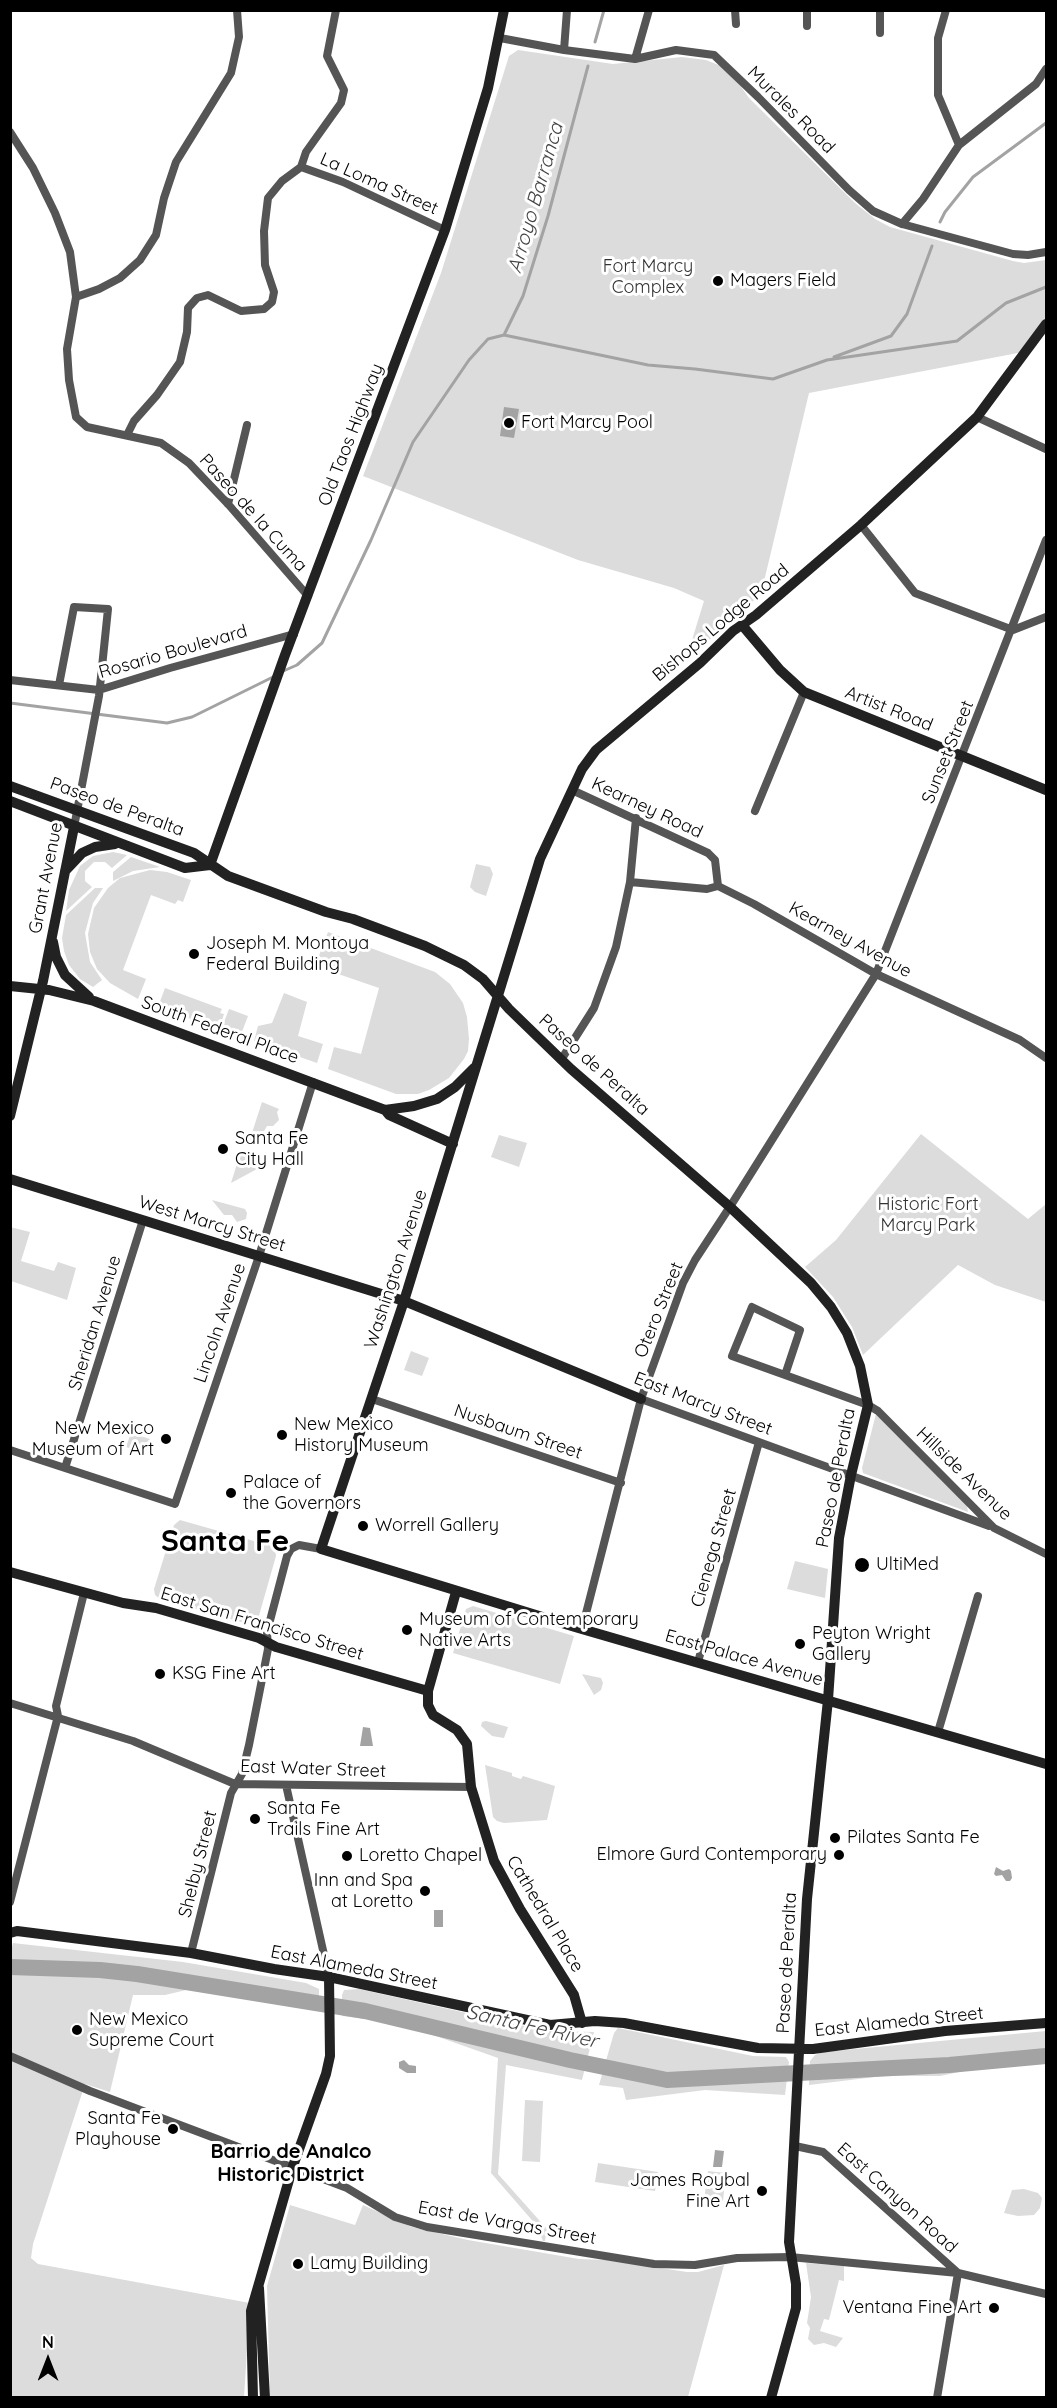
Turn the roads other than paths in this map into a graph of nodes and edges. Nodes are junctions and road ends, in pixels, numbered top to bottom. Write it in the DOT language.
graph roads {
  1 [pos="237,10"];
  2 [pos="336,10"];
  3 [pos="504,10"];
  4 [pos="567,10"];
  5 [pos="649,10"];
  6 [pos="735,10"];
  7 [pos="807,10"];
  8 [pos="880,10"];
  9 [pos="946,10"];
  10 [pos="736,24"];
  11 [pos="807,26"];
  12 [pos="880,33"];
  13 [pos="500,38"];
  14 [pos="564,50"];
  15 [pos="635,59"];
  16 [pos="1047,69"];
  17 [pos="11,136"];
  18 [pos="959,145"];
  19 [pos="301,167"];
  20 [pos="902,224"];
  21 [pos="445,230"];
  22 [pos="1047,252"];
  23 [pos="76,297"];
  24 [pos="1047,324"];
  25 [pos="977,417"];
  26 [pos="247,425"];
  27 [pos="127,435"];
  28 [pos="1047,449"];
  29 [pos="228,504"];
  30 [pos="861,525"];
  31 [pos="1047,540"];
  32 [pos="308,596"];
  33 [pos="1047,617"];
  34 [pos="742,625"];
  35 [pos="1013,630"];
  36 [pos="294,634"];
  37 [pos="10,680"];
  38 [pos="59,685"];
  39 [pos="804,692"];
  40 [pos="99,693"];
  41 [pos="961,756"];
  42 [pos="10,786"];
  43 [pos="572,790"];
  44 [pos="1047,790"];
  45 [pos="10,801"];
  46 [pos="76,810"];
  47 [pos="755,811"];
  48 [pos="636,818"];
  49 [pos="74,826"];
  50 [pos="124,846"];
  51 [pos="210,865"];
  52 [pos="65,871"];
  53 [pos="630,882"];
  54 [pos="718,886"];
  55 [pos="52,934"];
  56 [pos="876,974"];
  57 [pos="10,986"];
  58 [pos="41,989"];
  59 [pos="497,996"];
  60 [pos="94,1001"];
  61 [pos="1047,1058"];
  62 [pos="561,1060"];
  63 [pos="477,1064"];
  64 [pos="313,1082"];
  65 [pos="386,1110"];
  66 [pos="10,1116"];
  67 [pos="453,1144"];
  68 [pos="10,1179"];
  69 [pos="730,1207"];
  70 [pos="143,1220"];
  71 [pos="259,1256"];
  72 [pos="404,1301"];
  73 [pos="785,1375"];
  74 [pos="372,1399"];
  75 [pos="641,1399"];
  76 [pos="868,1405"];
  77 [pos="759,1442"];
  78 [pos="10,1450"];
  79 [pos="65,1468"];
  80 [pos="850,1475"];
  81 [pos="621,1483"];
  82 [pos="993,1528"];
  83 [pos="294,1546"];
  84 [pos="321,1549"];
  85 [pos="1047,1554"];
  86 [pos="10,1572"];
  87 [pos="456,1592"];
  88 [pos="84,1593"];
  89 [pos="978,1596"];
  90 [pos="582,1629"];
  91 [pos="267,1642"];
  92 [pos="698,1662"];
  93 [pos="429,1691"];
  94 [pos="828,1700"];
  95 [pos="12,1705"];
  96 [pos="58,1716"];
  97 [pos="938,1732"];
  98 [pos="1047,1764"];
  99 [pos="235,1784"];
  100 [pos="286,1785"];
  101 [pos="471,1787"];
  102 [pos="10,1902"];
  103 [pos="10,1933"];
  104 [pos="191,1953"];
  105 [pos="329,1977"];
  106 [pos="582,2023"];
  107 [pos="1047,2023"];
  108 [pos="799,2048"];
  109 [pos="10,2056"];
  110 [pos="795,2146"];
  111 [pos="293,2166"];
  112 [pos="790,2256"];
  113 [pos="958,2273"];
  114 [pos="259,2285"];
  115 [pos="1047,2294"];
  116 [pos="253,2397"];
  117 [pos="265,2397"];
  118 [pos="771,2397"];
  119 [pos="937,2397"];
  1 -- 23 [label="street"];
  2 -- 19 [label="street"];
  3 -- 13 [label="street, Old Taos Highway"];
  4 -- 14 [label="street"];
  5 -- 15 [label="street"];
  6 -- 10 [label="street"];
  7 -- 11 [label="street"];
  8 -- 12 [label="street"];
  9 -- 18 [label="street"];
  13 -- 14 [label="street, Murales Road"];
  13 -- 21 [label="street, Old Taos Highway"];
  14 -- 15 [label="street, Murales Road"];
  15 -- 20 [label="street, Murales Road"];
  16 -- 18 [label="street"];
  17 -- 23 [label="street, Paseo de la Cuma"];
  18 -- 20 [label="street"];
  19 -- 21 [label="street, La Loma Street"];
  19 -- 27 [label="street"];
  20 -- 22 [label="street, Murales Road"];
  21 -- 32 [label="street, Old Taos Highway"];
  23 -- 27 [label="street, Paseo de la Cuma"];
  24 -- 25 [label="street, Bishops Lodge Road"];
  25 -- 28 [label="street"];
  25 -- 30 [label="street, Bishops Lodge Road"];
  26 -- 29 [label="street"];
  27 -- 29 [label="street, Paseo de la Cuma"];
  29 -- 32 [label="street, Paseo de la Cuma"];
  30 -- 34 [label="street, Bishops Lodge Road"];
  30 -- 35 [label="street"];
  31 -- 35 [label="street, Sunset Street"];
  32 -- 36 [label="street, Old Taos Highway"];
  33 -- 35 [label="street"];
  34 -- 39 [label="street, Artist Road"];
  34 -- 43 [label="street, Bishops Lodge Road"];
  35 -- 41 [label="street, Sunset Street"];
  36 -- 40 [label="street, Rosario Boulevard"];
  36 -- 51 [label="street, Old Taos Highway"];
  37 -- 38 [label="street, Rosario Boulevard"];
  38 -- 40 [label="street, Rosario Boulevard"];
  38 -- 40 [label="street, Grant Avenue"];
  39 -- 41 [label="street, Artist Road"];
  39 -- 47 [label="street"];
  40 -- 46 [label="street, Grant Avenue"];
  41 -- 44 [label="street, Artist Road"];
  41 -- 56 [label="street, Sunset Street"];
  42 -- 46 [label="street, Paseo de Peralta"];
  43 -- 48 [label="street, Kearney Road"];
  43 -- 59 [label="street, Bishops Lodge Road"];
  45 -- 49 [label="street, Paseo de Peralta"];
  46 -- 49 [label="street, Grant Avenue"];
  46 -- 51 [label="street, Paseo de Peralta"];
  48 -- 53 [label="street"];
  48 -- 54 [label="street, Kearney Road"];
  49 -- 50 [label="street, Paseo de Peralta"];
  49 -- 52 [label="street, Grant Avenue"];
  50 -- 51 [label="street, Paseo de Peralta"];
  50 -- 52 [label="street"];
  51 -- 59 [label="street, Paseo de Peralta"];
  52 -- 55 [label="street, Grant Avenue"];
  53 -- 54 [label="street, Kearney Avenue"];
  53 -- 62 [label="street"];
  54 -- 56 [label="street, Kearney Avenue"];
  55 -- 58 [label="street, Grant Avenue"];
  55 -- 60 [label="street"];
  56 -- 61 [label="street, Kearney Avenue"];
  56 -- 69 [label="street, Otero Street"];
  57 -- 58 [label="street, South Federal Place"];
  58 -- 60 [label="street, South Federal Place"];
  58 -- 66 [label="street, Grant Avenue"];
  59 -- 62 [label="street, Paseo de Peralta"];
  59 -- 63 [label="street, Washington Avenue"];
  60 -- 64 [label="street, South Federal Place"];
  62 -- 69 [label="street, Paseo de Peralta"];
  63 -- 65 [label="street"];
  63 -- 67 [label="street, Washington Avenue"];
  64 -- 65 [label="street, South Federal Place"];
  64 -- 71 [label="street, Lincoln Avenue"];
  65 -- 67 [label="street, South Federal Place"];
  67 -- 72 [label="street, Washington Avenue"];
  68 -- 70 [label="street, West Marcy Street"];
  69 -- 75 [label="street, Otero Street"];
  69 -- 76 [label="street, Paseo de Peralta"];
  70 -- 71 [label="street, West Marcy Street"];
  70 -- 79 [label="street, Sheridan Avenue"];
  71 -- 72 [label="street, West Marcy Street"];
  71 -- 79 [label="street, Lincoln Avenue"];
  72 -- 74 [label="street, Washington Avenue"];
  72 -- 75 [label="street, East Marcy Street"];
  73 -- 73 [label="street, Hillside Avenue"];
  73 -- 76 [label="street, Hillside Avenue"];
  74 -- 81 [label="street, Nusbaum Street"];
  74 -- 84 [label="street, Washington Avenue"];
  75 -- 77 [label="street, East Marcy Street"];
  75 -- 81 [label="street, Otero Street"];
  76 -- 80 [label="street, Paseo de Peralta"];
  76 -- 82 [label="street, Hillside Avenue"];
  77 -- 80 [label="street, East Marcy Street"];
  77 -- 92 [label="street, Cienega Street"];
  78 -- 79 [label="street"];
  80 -- 82 [label="street, East Marcy Street"];
  80 -- 94 [label="street, Paseo de Peralta"];
  81 -- 90 [label="street, Otero Street"];
  82 -- 85 [label="street, Hillside Avenue"];
  83 -- 84 [label="street, East Palace Avenue"];
  83 -- 91 [label="street, Shelby Street"];
  84 -- 87 [label="street, East Palace Avenue"];
  86 -- 88 [label="street, East San Francisco Street"];
  87 -- 90 [label="street, East Palace Avenue"];
  87 -- 93 [label="street"];
  88 -- 91 [label="street, East San Francisco Street"];
  88 -- 96 [label="street"];
  89 -- 97 [label="street"];
  90 -- 92 [label="street, East Palace Avenue"];
  91 -- 93 [label="street, East San Francisco Street"];
  91 -- 99 [label="street, Shelby Street"];
  92 -- 94 [label="street, East Palace Avenue"];
  93 -- 101 [label="street, Cathedral Place"];
  94 -- 97 [label="street, East Palace Avenue"];
  94 -- 108 [label="street, Paseo de Peralta"];
  95 -- 96 [label="street, East Water Street"];
  96 -- 99 [label="street, East Water Street"];
  96 -- 102 [label="street"];
  97 -- 98 [label="street, East Palace Avenue"];
  99 -- 100 [label="street, East Water Street"];
  99 -- 104 [label="street, Shelby Street"];
  100 -- 101 [label="street, East Water Street"];
  100 -- 105 [label="street"];
  101 -- 106 [label="street, Cathedral Place"];
  103 -- 104 [label="street, East Alameda Street"];
  104 -- 105 [label="street, East Alameda Street"];
  105 -- 106 [label="street, East Alameda Street"];
  105 -- 111 [label="street"];
  106 -- 108 [label="street, East Alameda Street"];
  107 -- 108 [label="street, East Alameda Street"];
  108 -- 110 [label="street, Paseo de Peralta"];
  109 -- 111 [label="street, East de Vargas Street"];
  110 -- 112 [label="street, Paseo de Peralta"];
  110 -- 113 [label="street, East Canyon Road"];
  111 -- 112 [label="street, East de Vargas Street"];
  111 -- 114 [label="street"];
  112 -- 113 [label="street, East de Vargas Street"];
  112 -- 118 [label="street, Paseo de Peralta"];
  113 -- 115 [label="street, East Canyon Road"];
  113 -- 119 [label="street"];
  114 -- 116 [label="street"];
  114 -- 117 [label="street"];
}
